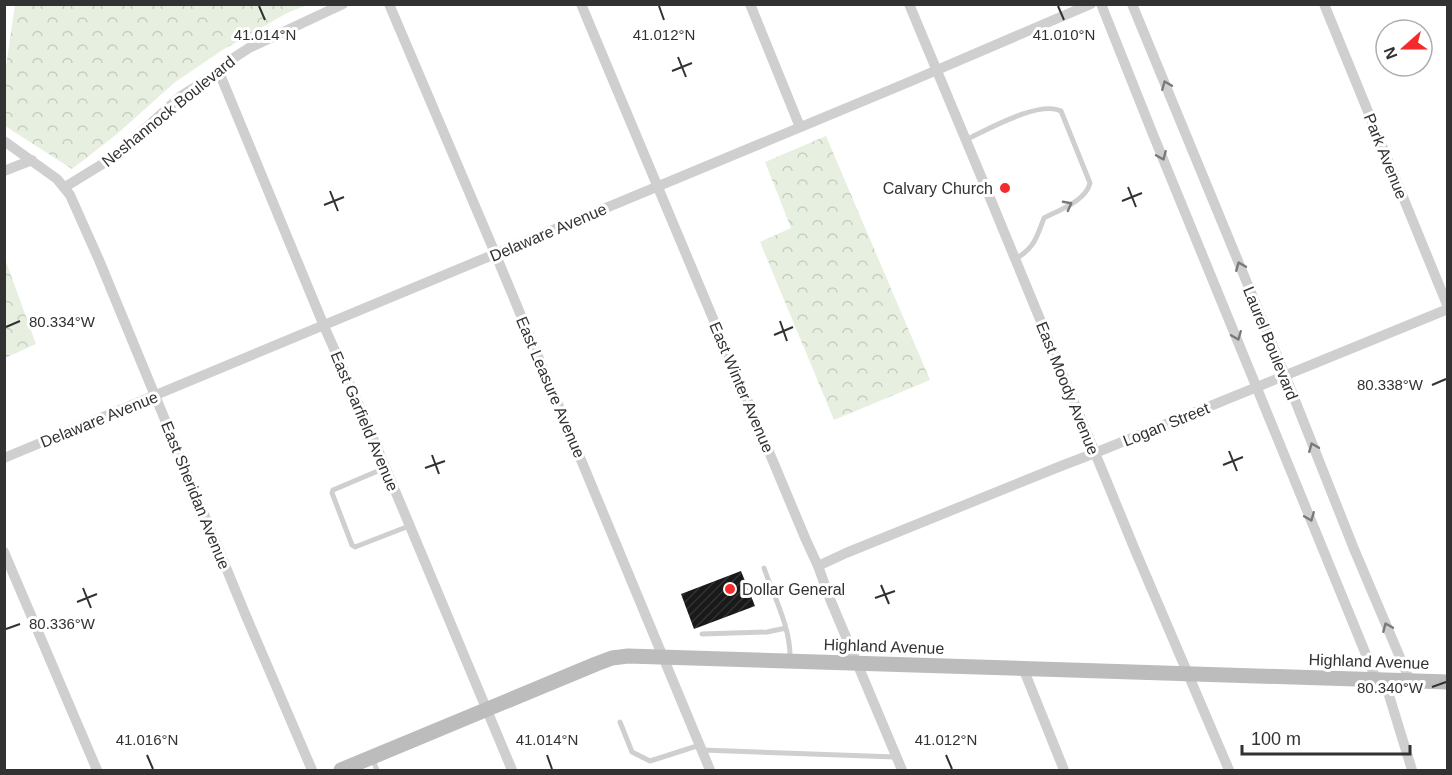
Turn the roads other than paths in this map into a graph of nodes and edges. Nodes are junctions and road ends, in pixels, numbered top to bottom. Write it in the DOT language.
graph roads {
  1 [pos="343,4"];
  2 [pos="389,4"];
  3 [pos="582,4"];
  4 [pos="750,4"];
  5 [pos="909,4"];
  6 [pos="1091,4"];
  7 [pos="1101,4"];
  8 [pos="1132,4"];
  9 [pos="1324,4"];
  10 [pos="936,70"];
  11 [pos="219,72"];
  12 [pos="800,127"];
  13 [pos="965,140"];
  14 [pos="4,141"];
  15 [pos="32,160"];
  16 [pos="4,171"];
  17 [pos="658,186"];
  18 [pos="65,188"];
  19 [pos="495,253"];
  20 [pos="1015,259"];
  21 [pos="1444,288"];
  22 [pos="1448,308"];
  23 [pos="324,326"];
  24 [pos="1285,375"];
  25 [pos="1257,386"];
  26 [pos="156,396"];
  27 [pos="1095,453"];
  28 [pos="4,458"];
  29 [pos="385,468"];
  30 [pos="410,526"];
  31 [pos="4,552"];
  32 [pos="818,566"];
  33 [pos="764,568"];
  34 [pos="786,628"];
  35 [pos="702,634"];
  36 [pos="663,656"];
  37 [pos="790,661"];
  38 [pos="857,663"];
  39 [pos="1023,668"];
  40 [pos="1188,673"];
  41 [pos="1380,679"];
  42 [pos="1410,681"];
  43 [pos="1448,682"];
  44 [pos="486,710"];
  45 [pos="620,722"];
  46 [pos="701,748"];
  47 [pos="896,757"];
  48 [pos="375,764"];
  49 [pos="97,771"];
  50 [pos="312,771"];
  51 [pos="341,771"];
  52 [pos="512,771"];
  53 [pos="710,771"];
  54 [pos="902,771"];
  55 [pos="1064,771"];
  56 [pos="1229,771"];
  57 [pos="1412,771"];
  1 -- 11 [label="street, Neshannock Boulevard"];
  2 -- 19 [label="street, East Leasure Avenue"];
  3 -- 17 [label="street, East Winter Avenue"];
  4 -- 12 [label="street"];
  5 -- 10 [label="street, East Moody Avenue"];
  6 -- 10 [label="street, Delaware Avenue"];
  7 -- 25 [label="street, Laurel Boulevard, one-way"];
  24 -- 8 [label="street, Laurel Boulevard, one-way"];
  9 -- 21 [label="street, Park Avenue"];
  10 -- 12 [label="street, Delaware Avenue"];
  10 -- 13 [label="street, East Moody Avenue"];
  11 -- 18 [label="street, Neshannock Boulevard"];
  11 -- 23 [label="street, East Garfield Avenue"];
  12 -- 17 [label="street, Delaware Avenue"];
  13 -- 20 [label="street, East Moody Avenue"];
  20 -- 13 [label="lane, one-way"];
  14 -- 15 [label="street"];
  15 -- 16 [label="street"];
  15 -- 18 [label="street"];
  17 -- 19 [label="street, Delaware Avenue"];
  17 -- 32 [label="street, East Winter Avenue"];
  18 -- 26 [label="street, East Sheridan Avenue"];
  19 -- 23 [label="street, Delaware Avenue"];
  19 -- 36 [label="street, East Leasure Avenue"];
  20 -- 27 [label="street, East Moody Avenue"];
  21 -- 22 [label="street, Park Avenue"];
  22 -- 24 [label="street, Logan Street"];
  23 -- 26 [label="street, Delaware Avenue"];
  23 -- 29 [label="street, East Garfield Avenue"];
  24 -- 25 [label="street, Logan Street"];
  42 -- 24 [label="street, Laurel Boulevard, one-way"];
  25 -- 27 [label="street, Logan Street"];
  25 -- 41 [label="street, Laurel Boulevard, one-way"];
  26 -- 28 [label="street, Delaware Avenue"];
  26 -- 50 [label="street, East Sheridan Avenue"];
  27 -- 32 [label="street, Logan Street"];
  27 -- 40 [label="street, East Moody Avenue"];
  29 -- 30 [label="street, East Garfield Avenue"];
  29 -- 30 [label="lane"];
  30 -- 44 [label="street, East Garfield Avenue"];
  31 -- 49 [label="street"];
  32 -- 38 [label="street, East Winter Avenue"];
  33 -- 34 [label="lane"];
  34 -- 35 [label="lane"];
  34 -- 37 [label="lane"];
  36 -- 37 [label="main road, Highland Avenue"];
  36 -- 44 [label="main road, Highland Avenue"];
  36 -- 46 [label="street, East Leasure Avenue"];
  37 -- 38 [label="main road, Highland Avenue"];
  38 -- 39 [label="main road, Highland Avenue"];
  38 -- 47 [label="street, East Winter Avenue"];
  39 -- 40 [label="main road, Highland Avenue"];
  39 -- 55 [label="street"];
  40 -- 41 [label="main road, Highland Avenue"];
  40 -- 56 [label="street, East Moody Avenue"];
  41 -- 42 [label="main road, Highland Avenue"];
  41 -- 57 [label="street, Laurel Boulevard"];
  42 -- 43 [label="main road, Highland Avenue"];
  44 -- 48 [label="main road, Highland Avenue"];
  44 -- 52 [label="street, East Garfield Avenue"];
  45 -- 46 [label="lane"];
  46 -- 47 [label="lane"];
  46 -- 53 [label="street, East Leasure Avenue"];
  47 -- 54 [label="street, East Winter Avenue"];
  48 -- 51 [label="main road, Highland Avenue"];
}
